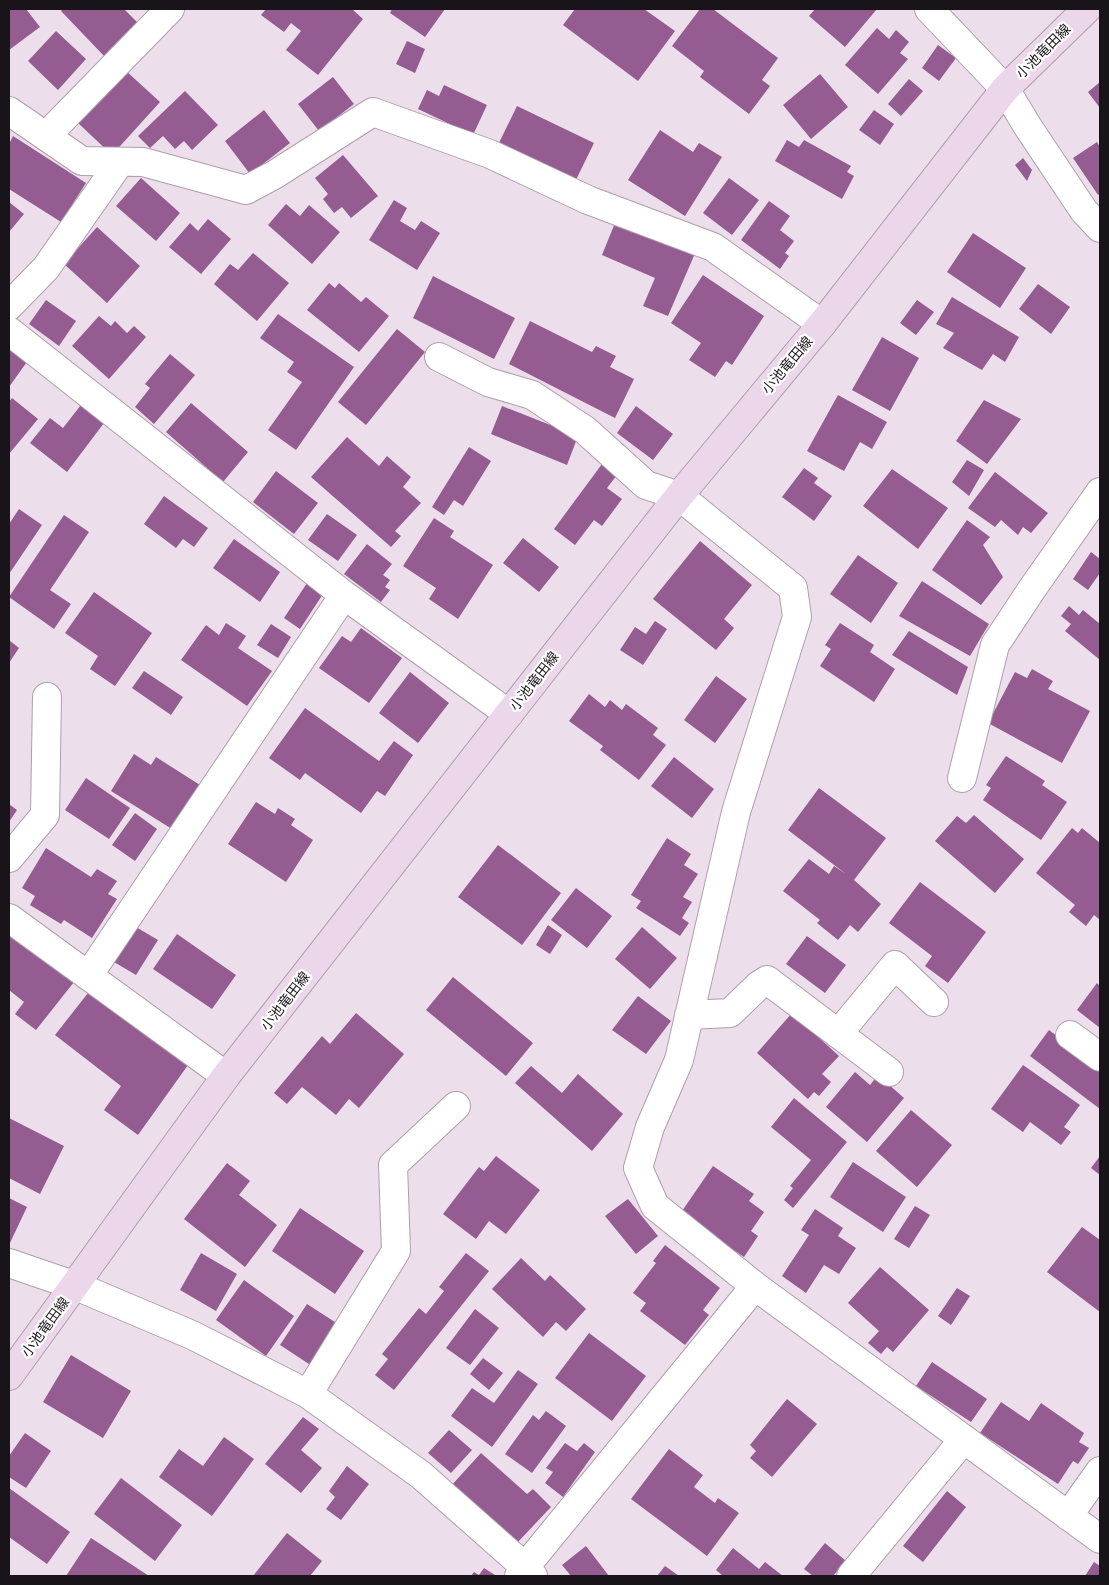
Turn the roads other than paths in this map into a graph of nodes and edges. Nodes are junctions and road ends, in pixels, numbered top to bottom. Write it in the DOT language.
graph roads {
  1 [pos="929,9"];
  2 [pos="1087,9"];
  3 [pos="165,10"];
  4 [pos="1004,90"];
  5 [pos="9,111"];
  6 [pos="46,136"];
  7 [pos="120,162"];
  8 [pos="1100,228"];
  9 [pos="9,306"];
  10 [pos="822,324"];
  11 [pos="9,331"];
  12 [pos="439,357"];
  13 [pos="1100,492"];
  14 [pos="679,496"];
  15 [pos="344,595"];
  16 [pos="47,697"];
  17 [pos="509,714"];
  18 [pos="962,778"];
  19 [pos="9,858"];
  20 [pos="9,918"];
  21 [pos="88,976"];
  22 [pos="934,1002"];
  23 [pos="689,1015"];
  24 [pos="838,1034"];
  25 [pos="1070,1035"];
  26 [pos="1100,1057"];
  27 [pos="889,1072"];
  28 [pos="226,1076"];
  29 [pos="456,1106"];
  30 [pos="9,1264"];
  31 [pos="76,1286"];
  32 [pos="755,1286"];
  33 [pos="9,1376"];
  34 [pos="308,1394"];
  35 [pos="964,1439"];
  36 [pos="1100,1471"];
  37 [pos="1068,1516"];
  38 [pos="1100,1539"];
  39 [pos="526,1573"];
  40 [pos="851,1576"];
  1 -- 4 [label="street"];
  2 -- 4 [label="main road, 小池竜田線"];
  3 -- 6 [label="street"];
  4 -- 8 [label="street"];
  4 -- 10 [label="main road, 小池竜田線"];
  5 -- 6 [label="street"];
  6 -- 7 [label="street"];
  7 -- 9 [label="street"];
  7 -- 10 [label="street"];
  10 -- 14 [label="main road, 小池竜田線"];
  11 -- 15 [label="street"];
  12 -- 14 [label="street"];
  13 -- 18 [label="street"];
  14 -- 17 [label="main road, 小池竜田線"];
  14 -- 23 [label="street"];
  15 -- 17 [label="street"];
  15 -- 21 [label="street"];
  16 -- 19 [label="street"];
  17 -- 28 [label="main road, 小池竜田線"];
  20 -- 21 [label="street"];
  21 -- 28 [label="street"];
  22 -- 24 [label="street"];
  23 -- 24 [label="street"];
  23 -- 32 [label="street"];
  24 -- 27 [label="street"];
  25 -- 26 [label="street"];
  28 -- 31 [label="main road, 小池竜田線"];
  29 -- 34 [label="street"];
  30 -- 31 [label="street"];
  31 -- 33 [label="main road, 小池竜田線"];
  31 -- 34 [label="street"];
  32 -- 35 [label="street"];
  32 -- 39 [label="street"];
  34 -- 39 [label="street"];
  35 -- 37 [label="street"];
  35 -- 40 [label="street"];
  36 -- 37 [label="street"];
  37 -- 38 [label="street"];
}
